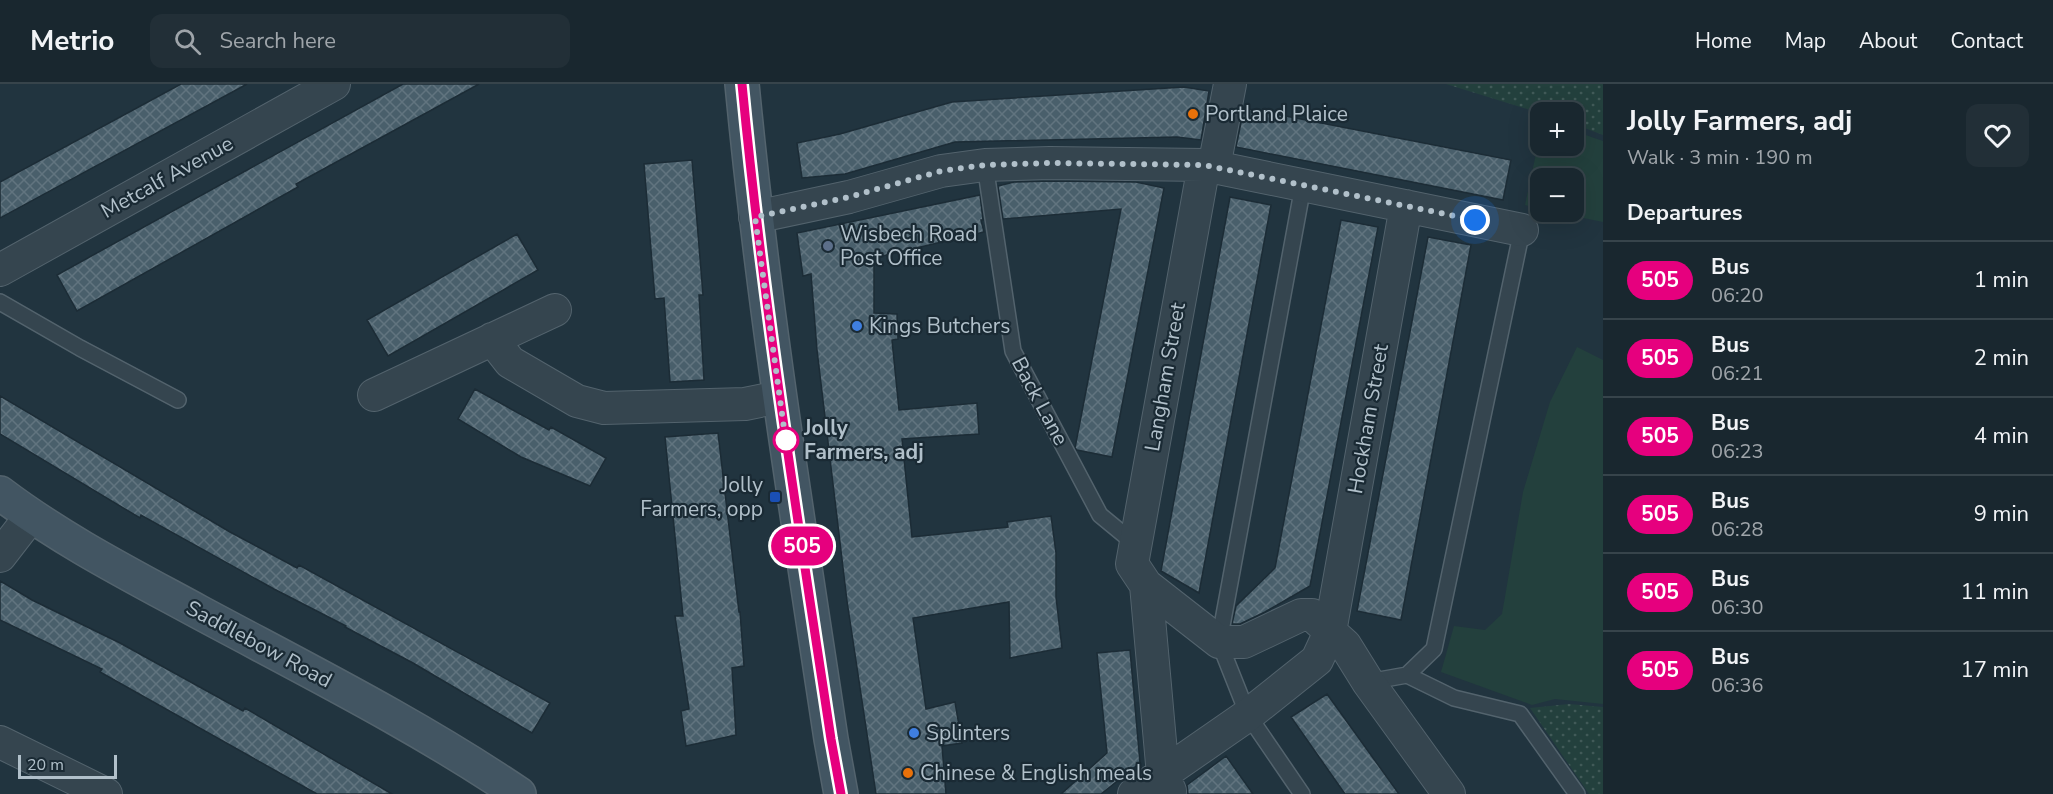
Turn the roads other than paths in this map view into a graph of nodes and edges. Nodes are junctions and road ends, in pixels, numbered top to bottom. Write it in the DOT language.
graph roads {
  1 [pos="334,84"];
  2 [pos="742,84"];
  3 [pos="1230,84"];
  4 [pos="985,165"];
  5 [pos="1209,166"];
  6 [pos="1303,186"];
  7 [pos="1406,206"];
  8 [pos="755,217"];
  9 [pos="1522,231"];
  10 [pos="0,270"];
  11 [pos="0,302"];
  12 [pos="555,310"];
  13 [pos="492,339"];
  14 [pos="374,395"];
  15 [pos="779,397"];
  16 [pos="178,400"];
  17 [pos="0,493"];
  18 [pos="31,516"];
  19 [pos="1134,543"];
  20 [pos="0,556"];
  21 [pos="1146,585"];
  22 [pos="1330,633"];
  23 [pos="1219,642"];
  24 [pos="1407,675"];
  25 [pos="1368,682"];
  26 [pos="1248,715"];
  27 [pos="0,742"];
  28 [pos="1167,785"];
  29 [pos="505,790"];
  30 [pos="106,794"];
  31 [pos="841,794"];
  32 [pos="1134,794"];
  33 [pos="1302,794"];
  34 [pos="1449,794"];
  35 [pos="1577,794"];
  1 -- 10 [label="street, Metcalf Avenue"];
  2 -- 8 [label="street"];
  3 -- 5 [label="street, Langham Street"];
  4 -- 5 [label="street"];
  4 -- 8 [label="street"];
  4 -- 19 [label="lane, Back Lane"];
  5 -- 6 [label="street"];
  5 -- 19 [label="street, Langham Street"];
  6 -- 7 [label="street"];
  6 -- 23 [label="lane"];
  7 -- 9 [label="street"];
  7 -- 22 [label="street, Hockham Street"];
  8 -- 15 [label="street"];
  9 -- 24 [label="lane"];
  11 -- 16 [label="lane"];
  12 -- 13 [label="street"];
  13 -- 14 [label="street"];
  13 -- 15 [label="street"];
  15 -- 31 [label="street"];
  17 -- 18 [label="street, Saddlebow Road"];
  18 -- 20 [label="street"];
  18 -- 29 [label="street, Saddlebow Road"];
  19 -- 21 [label="street, Langham Street"];
  21 -- 23 [label="street"];
  21 -- 28 [label="street"];
  22 -- 23 [label="street"];
  22 -- 25 [label="street"];
  22 -- 26 [label="street, Hockham Street"];
  23 -- 26 [label="lane"];
  24 -- 25 [label="lane"];
  24 -- 35 [label="lane"];
  25 -- 34 [label="street"];
  26 -- 28 [label="street, Hockham Street"];
  26 -- 33 [label="lane"];
  27 -- 30 [label="street"];
  28 -- 32 [label="street, Hockham Street"];
}
